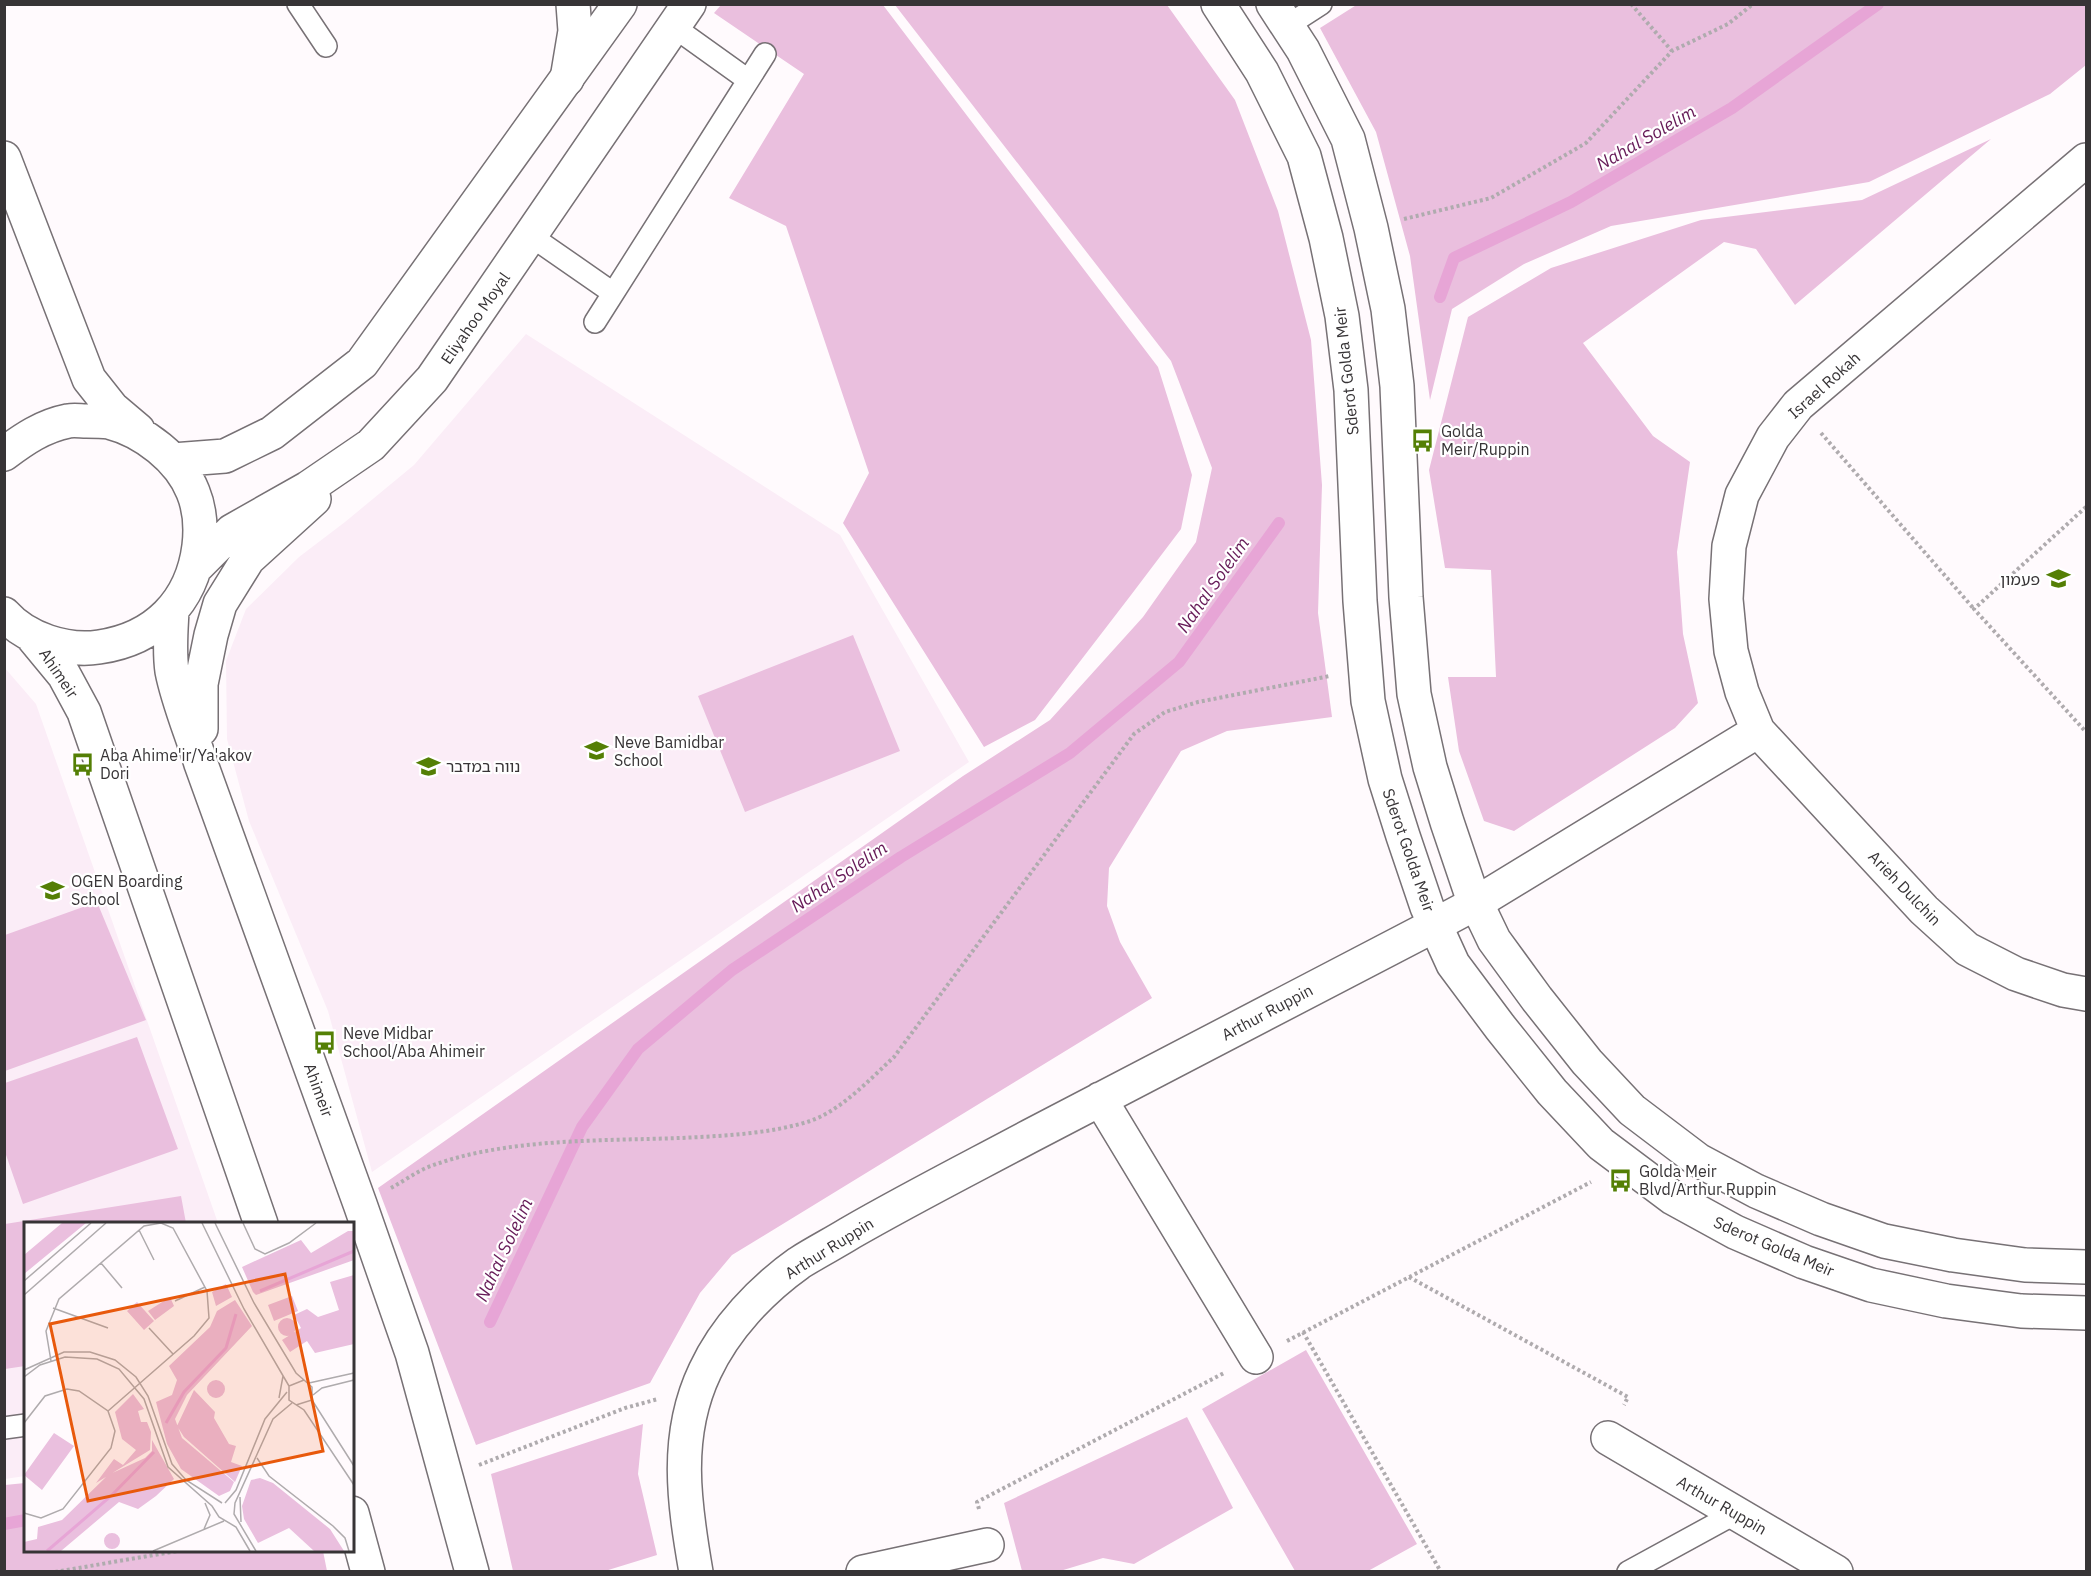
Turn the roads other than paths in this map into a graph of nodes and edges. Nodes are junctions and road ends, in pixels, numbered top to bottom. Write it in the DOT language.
graph roads {
  1 [pos="298,4"];
  2 [pos="573,4"];
  3 [pos="620,4"];
  4 [pos="1218,4"];
  5 [pos="1321,4"];
  6 [pos="1280,15"];
  7 [pos="682,16"];
  8 [pos="326,46"];
  9 [pos="765,54"];
  10 [pos="567,79"];
  11 [pos="748,80"];
  12 [pos="4,158"];
  13 [pos="2086,160"];
  14 [pos="531,236"];
  15 [pos="613,293"];
  16 [pos="595,321"];
  17 [pos="144,435"];
  18 [pos="371,445"];
  19 [pos="4,454"];
  20 [pos="173,460"];
  21 [pos="196,567"];
  22 [pos="172,610"];
  23 [pos="4,614"];
  24 [pos="31,634"];
  25 [pos="1758,731"];
  26 [pos="201,764"];
  27 [pos="1476,903"];
  28 [pos="1435,925"];
  29 [pos="2086,994"];
  30 [pos="1100,1099"];
  31 [pos="260,1222"];
  32 [pos="2086,1267"];
  33 [pos="2086,1313"];
  34 [pos="1256,1356"];
  35 [pos="24,1425"];
  36 [pos="4,1428"];
  37 [pos="1608,1438"];
  38 [pos="1736,1513"];
  39 [pos="354,1520"];
  40 [pos="987,1545"];
  41 [pos="368,1572"];
  42 [pos="472,1572"];
  43 [pos="696,1572"];
  44 [pos="863,1572"];
  45 [pos="1628,1572"];
  46 [pos="1836,1572"];
  1 -- 8 [label="lane"];
  2 -- 10 [label="street"];
  3 -- 10 [label="street"];
  4 -- 28 [label="street, Sderot Golda Meir"];
  5 -- 6 [label="lane"];
  6 -- 27 [label="street"];
  7 -- 11 [label="lane"];
  7 -- 14 [label="street, Eliyahoo Moyal"];
  9 -- 11 [label="lane"];
  10 -- 20 [label="street"];
  11 -- 15 [label="lane"];
  12 -- 17 [label="street"];
  13 -- 25 [label="street, Israel Rokah"];
  14 -- 15 [label="lane"];
  14 -- 18 [label="street, Eliyahoo Moyal"];
  15 -- 16 [label="lane"];
  17 -- 19 [label="street"];
  17 -- 20 [label="street"];
  18 -- 21 [label="street, Eliyahoo Moyal"];
  18 -- 26 [label="street"];
  20 -- 21 [label="street"];
  21 -- 22 [label="street"];
  22 -- 24 [label="street"];
  22 -- 26 [label="street, Ahimeir"];
  23 -- 24 [label="street"];
  24 -- 31 [label="street, Ahimeir"];
  25 -- 27 [label="street, Arthur Ruppin"];
  25 -- 29 [label="street, Arieh Dulchin"];
  26 -- 42 [label="street, Ahimeir"];
  27 -- 28 [label="street, Arthur Ruppin"];
  27 -- 32 [label="street"];
  28 -- 30 [label="street, Arthur Ruppin"];
  28 -- 33 [label="street, Sderot Golda Meir"];
  30 -- 34 [label="street"];
  30 -- 43 [label="street, Arthur Ruppin"];
  35 -- 36 [label="lane"];
  37 -- 38 [label="street, Arthur Ruppin"];
  38 -- 45 [label="lane"];
  38 -- 46 [label="street, Arthur Ruppin"];
  39 -- 41 [label="street"];
  40 -- 44 [label="street"];
}
